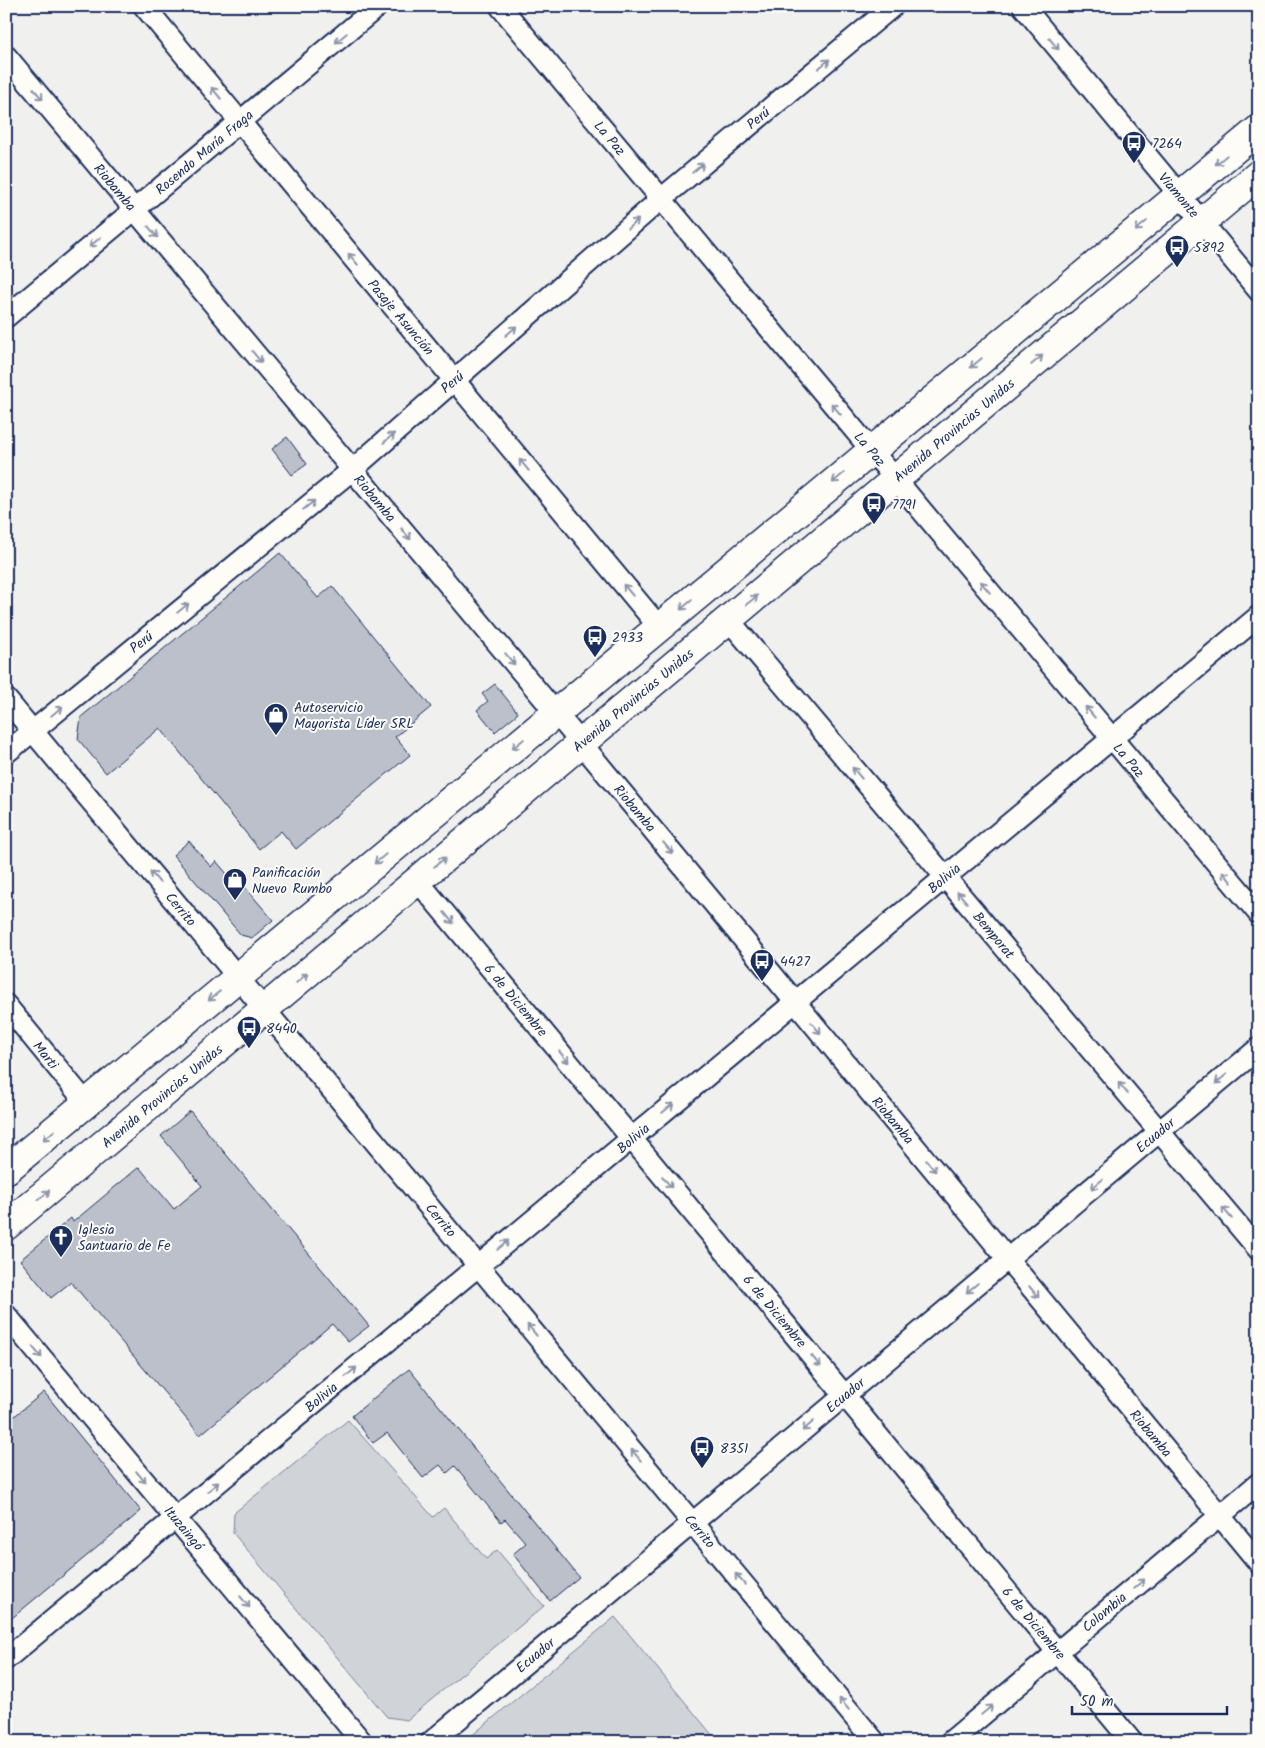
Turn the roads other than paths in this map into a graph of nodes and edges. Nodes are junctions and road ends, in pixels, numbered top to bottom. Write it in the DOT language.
graph roads {
  1 [pos="144,6"];
  2 [pos="378,6"];
  3 [pos="500,6"];
  4 [pos="893,6"];
  5 [pos="1023,6"];
  6 [pos="6,56"];
  7 [pos="240,122"];
  8 [pos="1259,129"];
  9 [pos="1259,174"];
  10 [pos="1179,195"];
  11 [pos="661,199"];
  12 [pos="134,210"];
  13 [pos="1202,222"];
  14 [pos="1259,291"];
  15 [pos="6,317"];
  16 [pos="454,380"];
  17 [pos="871,450"];
  18 [pos="352,470"];
  19 [pos="895,479"];
  20 [pos="1259,616"];
  21 [pos="729,620"];
  22 [pos="659,627"];
  23 [pos="6,698"];
  24 [pos="556,713"];
  25 [pos="33,731"];
  26 [pos="1112,739"];
  27 [pos="582,743"];
  28 [pos="6,753"];
  29 [pos="945,877"];
  30 [pos="418,881"];
  31 [pos="1259,914"];
  32 [pos="238,977"];
  33 [pos="795,1002"];
  34 [pos="6,1006"];
  35 [pos="265,1009"];
  36 [pos="1259,1048"];
  37 [pos="87,1104"];
  38 [pos="1159,1132"];
  39 [pos="631,1138"];
  40 [pos="6,1170"];
  41 [pos="6,1226"];
  42 [pos="1259,1250"];
  43 [pos="1007,1259"];
  44 [pos="478,1266"];
  45 [pos="6,1315"];
  46 [pos="844,1395"];
  47 [pos="1259,1483"];
  48 [pos="1219,1516"];
  49 [pos="175,1518"];
  50 [pos="693,1523"];
  51 [pos="1259,1564"];
  52 [pos="1058,1652"];
  53 [pos="6,1659"];
  54 [pos="362,1742"];
  55 [pos="431,1742"];
  56 [pos="875,1742"];
  57 [pos="950,1742"];
  58 [pos="1132,1742"];
  7 -- 1 [label="street, Pasaje Asunción, one-way"];
  2 -- 7 [label="street, Rosendo María Fraga, one-way"];
  3 -- 11 [label="street, La Paz"];
  11 -- 4 [label="street, Perú, one-way"];
  5 -- 10 [label="street, Viamonte, one-way"];
  6 -- 12 [label="street, Riobamba, one-way"];
  7 -- 12 [label="street, Rosendo María Fraga"];
  16 -- 7 [label="street, Pasaje Asunción, one-way"];
  8 -- 10 [label="main road, one-way"];
  9 -- 13 [label="main road, Avenida Provincias Unidas"];
  10 -- 13 [label="street, Viamonte"];
  10 -- 17 [label="main road, one-way"];
  16 -- 11 [label="street, Perú, one-way"];
  17 -- 11 [label="street, La Paz, one-way"];
  12 -- 15 [label="street, Rosendo María Fraga, one-way"];
  12 -- 18 [label="street, Riobamba, one-way"];
  13 -- 14 [label="street, Viamonte"];
  19 -- 13 [label="main road, Avenida Provincias Unidas, one-way"];
  18 -- 16 [label="street, Perú, one-way"];
  22 -- 16 [label="street, Pasaje Asunción, one-way"];
  17 -- 19 [label="street, La Paz"];
  17 -- 22 [label="main road, one-way"];
  18 -- 24 [label="street, Riobamba, one-way"];
  25 -- 18 [label="street, Perú, one-way"];
  21 -- 19 [label="main road, Avenida Provincias Unidas, one-way"];
  26 -- 19 [label="street, La Paz, one-way"];
  20 -- 26 [label="street, Bolivia"];
  21 -- 27 [label="main road, Avenida Provincias Unidas"];
  29 -- 21 [label="street, Bemporat, one-way"];
  22 -- 24 [label="main road"];
  23 -- 25 [label="street, Cerrito"];
  24 -- 27 [label="street, Riobamba"];
  24 -- 32 [label="main road, one-way"];
  25 -- 28 [label="street, Perú"];
  32 -- 25 [label="street, Cerrito, one-way"];
  26 -- 29 [label="street, Bolivia"];
  31 -- 26 [label="street, La Paz, one-way"];
  30 -- 27 [label="main road, Avenida Provincias Unidas, one-way"];
  27 -- 33 [label="street, Riobamba, one-way"];
  29 -- 33 [label="street, Bolivia"];
  38 -- 29 [label="street, Bemporat, one-way"];
  35 -- 30 [label="main road, Avenida Provincias Unidas, one-way"];
  30 -- 39 [label="street, 6 de Diciembre, one-way"];
  32 -- 35 [label="street, Cerrito"];
  32 -- 37 [label="main road, one-way"];
  39 -- 33 [label="street, Bolivia, one-way"];
  33 -- 43 [label="street, Riobamba, one-way"];
  34 -- 37 [label="street, Marti"];
  41 -- 35 [label="main road, Avenida Provincias Unidas, one-way"];
  35 -- 44 [label="street, Cerrito"];
  36 -- 38 [label="street, Ecuador, one-way"];
  37 -- 40 [label="main road, one-way"];
  42 -- 38 [label="street, Bemporat, one-way"];
  38 -- 43 [label="street, Ecuador, one-way"];
  44 -- 39 [label="street, Bolivia, one-way"];
  39 -- 46 [label="street, 6 de Diciembre, one-way"];
  43 -- 46 [label="street, Ecuador, one-way"];
  43 -- 48 [label="street, Riobamba, one-way"];
  49 -- 44 [label="street, Bolivia, one-way"];
  50 -- 44 [label="street, Cerrito, one-way"];
  45 -- 49 [label="street, Ituzaingó, one-way"];
  46 -- 50 [label="street, Ecuador, one-way"];
  46 -- 52 [label="street, 6 de Diciembre"];
  47 -- 48 [label="street, Colombia"];
  48 -- 51 [label="street, Riobamba"];
  52 -- 48 [label="street, Colombia, one-way"];
  49 -- 53 [label="street, Bolivia"];
  49 -- 54 [label="street, Ituzaingó, one-way"];
  50 -- 55 [label="street, Ecuador"];
  56 -- 50 [label="street, Cerrito, one-way"];
  57 -- 52 [label="street, Colombia, one-way"];
  52 -- 58 [label="street, 6 de Diciembre"];
}
